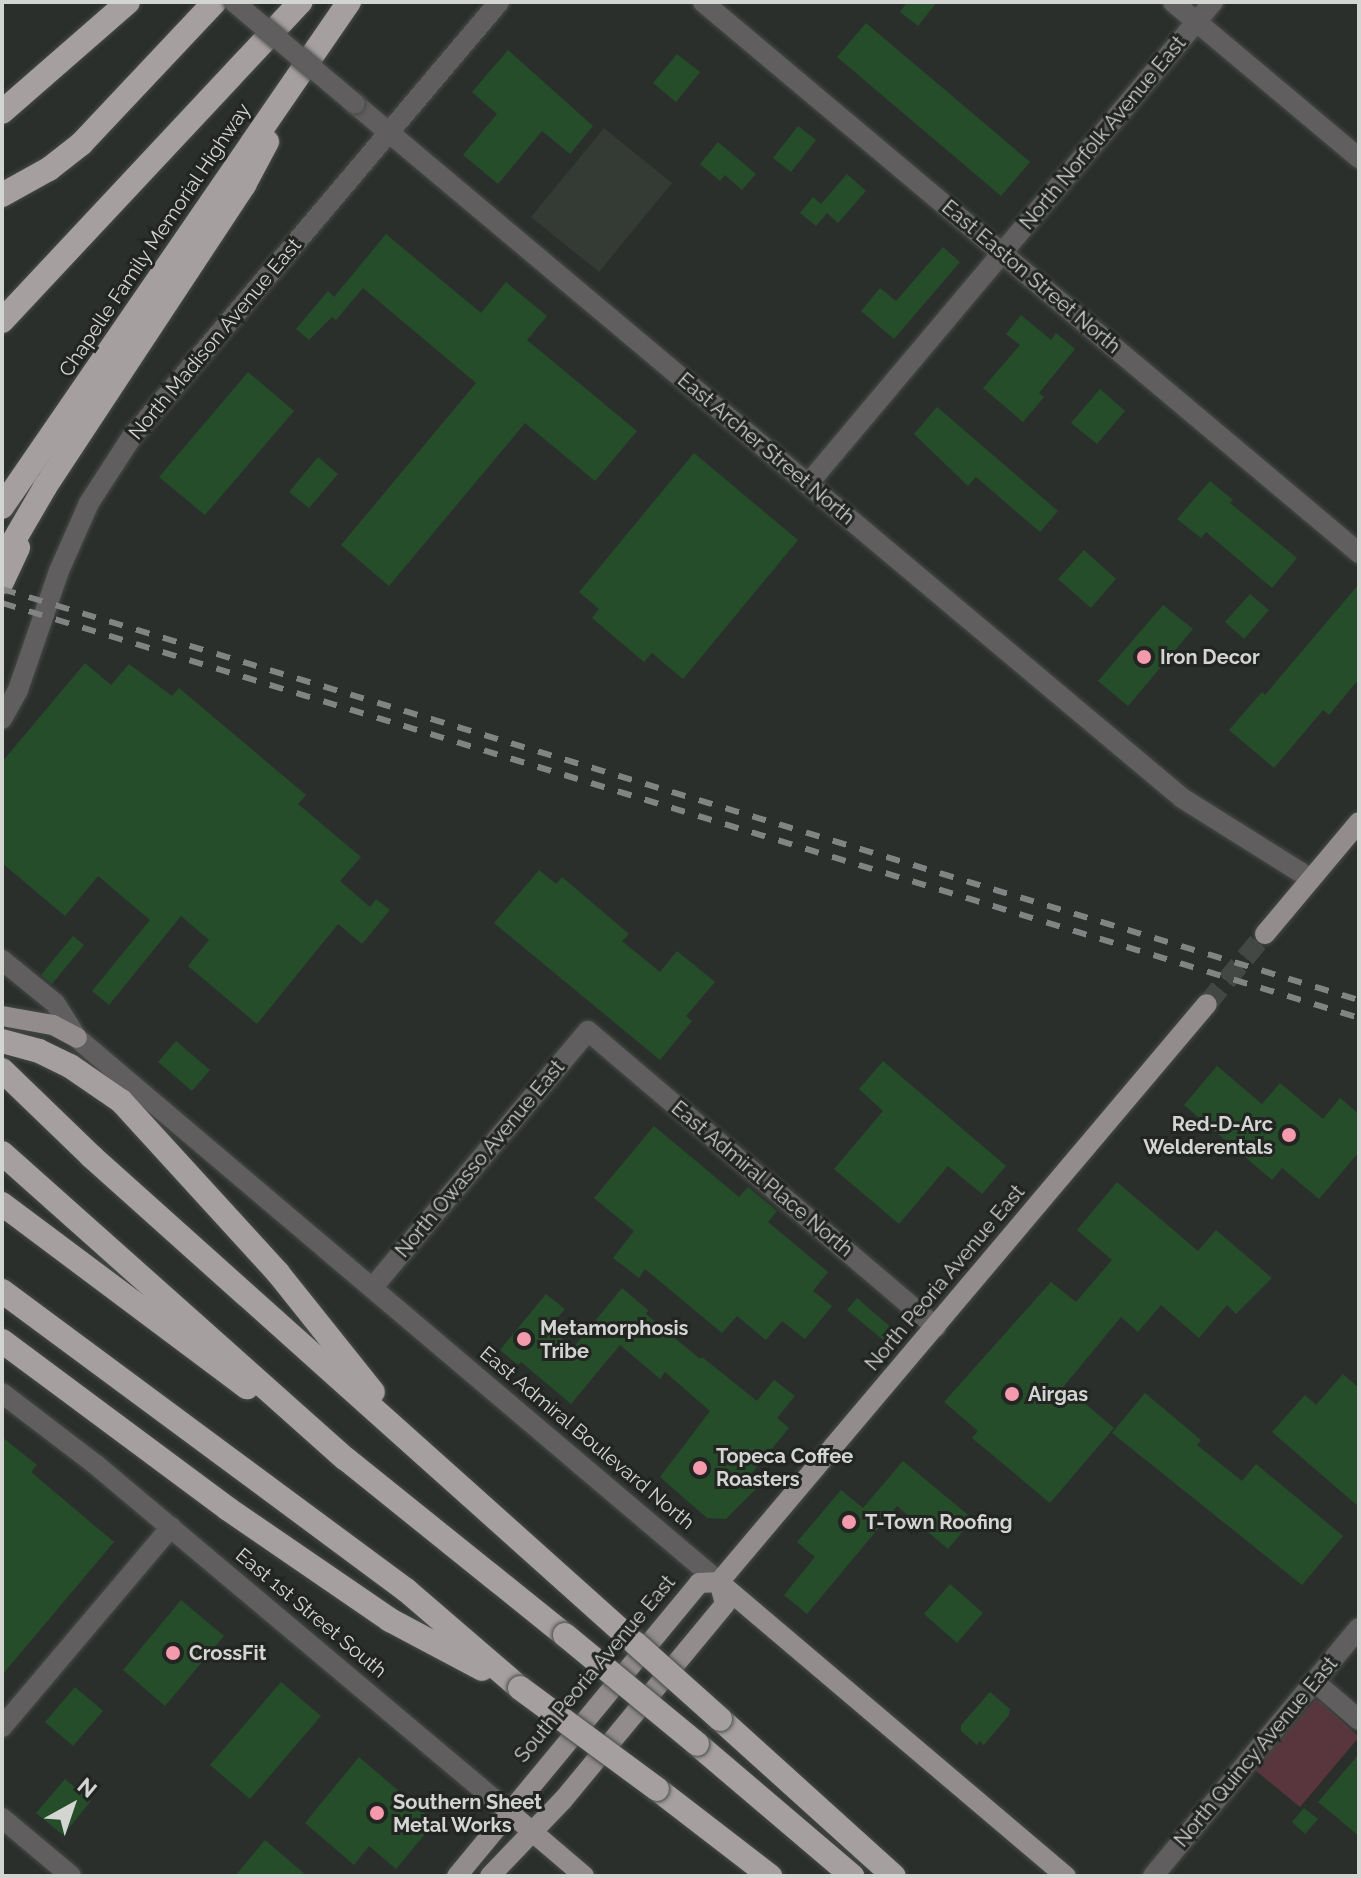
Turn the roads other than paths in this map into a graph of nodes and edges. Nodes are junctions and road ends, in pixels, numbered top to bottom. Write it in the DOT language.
graph roads {
  1 [pos="128,2"];
  2 [pos="215,2"];
  3 [pos="234,2"];
  4 [pos="300,2"];
  5 [pos="349,2"];
  6 [pos="499,2"];
  7 [pos="703,2"];
  8 [pos="1173,2"];
  9 [pos="1213,2"];
  10 [pos="1197,21"];
  11 [pos="315,48"];
  12 [pos="2,112"];
  13 [pos="389,132"];
  14 [pos="1359,158"];
  15 [pos="2,195"];
  16 [pos="1003,253"];
  17 [pos="2,321"];
  18 [pos="808,484"];
  19 [pos="45,487"];
  20 [pos="2,507"];
  21 [pos="1359,553"];
  22 [pos="2,561"];
  23 [pos="2,582"];
  24 [pos="2,719"];
  25 [pos="1359,822"];
  26 [pos="1311,879"];
  27 [pos="1265,934"];
  28 [pos="2,960"];
  29 [pos="1207,1004"];
  30 [pos="2,1016"];
  31 [pos="588,1031"];
  32 [pos="77,1038"];
  33 [pos="2,1041"];
  34 [pos="2,1070"];
  35 [pos="2,1153"];
  36 [pos="2,1204"];
  37 [pos="2,1279"];
  38 [pos="373,1287"];
  39 [pos="2,1291"];
  40 [pos="41,1323"];
  41 [pos="936,1327"];
  42 [pos="2,1341"];
  43 [pos="2,1393"];
  44 [pos="422,1454"];
  45 [pos="346,1459"];
  46 [pos="171,1527"];
  47 [pos="719,1582"];
  48 [pos="1359,1628"];
  49 [pos="1315,1682"];
  50 [pos="520,1688"];
  51 [pos="1359,1720"];
  52 [pos="2,1727"];
  53 [pos="508,1811"];
  54 [pos="2,1818"];
  55 [pos="532,1831"];
  56 [pos="71,1876"];
  57 [pos="457,1876"];
  58 [pos="490,1876"];
  59 [pos="584,1876"];
  60 [pos="770,1876"];
  61 [pos="852,1876"];
  62 [pos="894,1876"];
  63 [pos="1066,1876"];
  64 [pos="1153,1876"];
  1 -- 12 [label="highway"];
  2 -- 15 [label="highway"];
  3 -- 13 [label="street, East Archer Street North, bridge"];
  4 -- 17 [label="highway"];
  5 -- 11 [label="highway, Chapelle Family Memorial Highway"];
  6 -- 13 [label="street, North Madison Avenue East"];
  7 -- 16 [label="street, East Easton Street North"];
  8 -- 10 [label="street"];
  9 -- 10 [label="street, North Norfolk Avenue East"];
  10 -- 14 [label="street"];
  10 -- 16 [label="street, North Norfolk Avenue East"];
  11 -- 19 [label="highway"];
  11 -- 20 [label="highway, Chapelle Family Memorial Highway"];
  13 -- 18 [label="street, East Archer Street North"];
  13 -- 24 [label="street, North Madison Avenue East"];
  16 -- 18 [label="street, North Norfolk Avenue East"];
  16 -- 21 [label="street, East Easton Street North"];
  18 -- 26 [label="street, East Archer Street North"];
  19 -- 22 [label="highway"];
  19 -- 23 [label="highway"];
  25 -- 26 [label="main road"];
  26 -- 27 [label="main road"];
  28 -- 32 [label="street, East Admiral Boulevard North"];
  29 -- 41 [label="main road, North Peoria Avenue East"];
  30 -- 32 [label="main road"];
  31 -- 38 [label="street, North Owasso Avenue East"];
  31 -- 41 [label="street, East Admiral Place North"];
  32 -- 38 [label="street, East Admiral Boulevard North"];
  33 -- 44 [label="highway"];
  34 -- 44 [label="highway"];
  35 -- 45 [label="highway"];
  36 -- 45 [label="highway"];
  37 -- 40 [label="highway"];
  38 -- 47 [label="street, East Admiral Boulevard North"];
  39 -- 40 [label="highway"];
  40 -- 50 [label="highway"];
  41 -- 47 [label="main road, North Peoria Avenue East"];
  42 -- 50 [label="highway"];
  43 -- 46 [label="street, East 1st Street South"];
  44 -- 62 [label="highway, bridge"];
  45 -- 61 [label="highway, bridge"];
  46 -- 52 [label="street"];
  46 -- 53 [label="street, East 1st Street South"];
  47 -- 53 [label="main road, South Peoria Avenue East"];
  47 -- 55 [label="main road"];
  47 -- 63 [label="main road, East Admiral Boulevard North"];
  48 -- 49 [label="street, North Quincy Avenue East"];
  49 -- 51 [label="street"];
  49 -- 64 [label="street, North Quincy Avenue East"];
  50 -- 60 [label="highway, bridge"];
  53 -- 55 [label="main road, East 1st Street South"];
  53 -- 57 [label="main road, South Peoria Avenue East"];
  54 -- 56 [label="street"];
  55 -- 58 [label="main road"];
  55 -- 59 [label="main road, East 1st Street South"];
}
